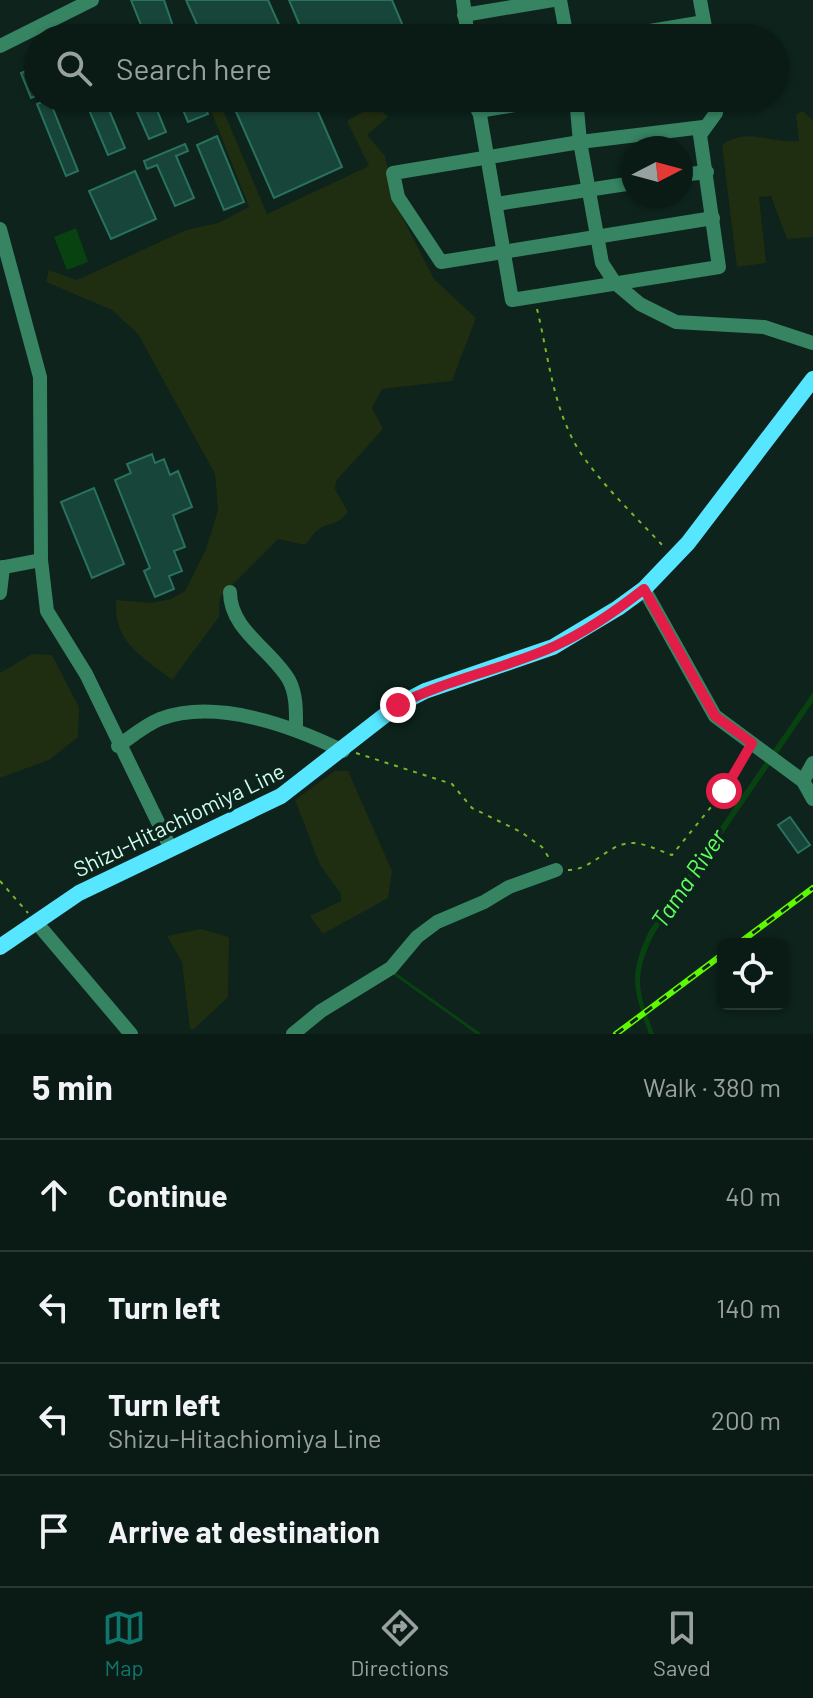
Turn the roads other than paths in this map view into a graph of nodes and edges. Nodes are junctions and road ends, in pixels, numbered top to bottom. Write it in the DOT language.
graph roads {
  1 [pos="91,0"];
  2 [pos="553,0"];
  3 [pos="560,0"];
  4 [pos="700,0"];
  5 [pos="464,8"];
  6 [pos="704,22"];
  7 [pos="44,24"];
  8 [pos="564,24"];
  9 [pos="692,24"];
  10 [pos="24,34"];
  11 [pos="0,46"];
  12 [pos="479,112"];
  13 [pos="577,112"];
  14 [pos="716,112"];
  15 [pos="703,127"];
  16 [pos="580,142"];
  17 [pos="486,156"];
  18 [pos="707,172"];
  19 [pos="693,174"];
  20 [pos="621,185"];
  21 [pos="589,190"];
  22 [pos="496,204"];
  23 [pos="713,218"];
  24 [pos="0,229"];
  25 [pos="597,237"];
  26 [pos="503,253"];
  27 [pos="615,283"];
  28 [pos="813,343"];
  29 [pos="813,379"];
  30 [pos="41,560"];
  31 [pos="2,568"];
  32 [pos="644,589"];
  33 [pos="230,592"];
  34 [pos="0,593"];
  35 [pos="296,730"];
  36 [pos="118,746"];
  37 [pos="343,751"];
  38 [pos="813,763"];
  39 [pos="798,778"];
  40 [pos="813,799"];
  41 [pos="171,849"];
  42 [pos="556,870"];
  43 [pos="36,922"];
  44 [pos="0,947"];
  45 [pos="131,1034"];
  46 [pos="293,1034"];
  1 -- 7 [label="street"];
  2 -- 5 [label="street"];
  3 -- 8 [label="street"];
  4 -- 6 [label="street"];
  6 -- 9 [label="street"];
  10 -- 11 [label="street"];
  12 -- 17 [label="street"];
  13 -- 16 [label="street"];
  14 -- 15 [label="street"];
  15 -- 16 [label="street"];
  15 -- 18 [label="street"];
  16 -- 17 [label="street"];
  16 -- 21 [label="street"];
  17 -- 22 [label="street"];
  17 -- 26 [label="street"];
  18 -- 19 [label="street"];
  18 -- 23 [label="street"];
  20 -- 21 [label="street"];
  21 -- 22 [label="street"];
  21 -- 25 [label="street"];
  22 -- 26 [label="street"];
  23 -- 25 [label="street"];
  23 -- 27 [label="street"];
  24 -- 30 [label="street"];
  25 -- 26 [label="street"];
  25 -- 27 [label="street"];
  26 -- 27 [label="street"];
  27 -- 28 [label="street"];
  29 -- 32 [label="main road, Shizu-Hitachiomiya Line"];
  30 -- 31 [label="street"];
  30 -- 36 [label="street"];
  31 -- 34 [label="street"];
  32 -- 37 [label="main road, Shizu-Hitachiomiya Line"];
  32 -- 39 [label="street"];
  33 -- 35 [label="street"];
  35 -- 36 [label="street"];
  35 -- 37 [label="street"];
  36 -- 41 [label="street"];
  37 -- 41 [label="main road, Shizu-Hitachiomiya Line"];
  38 -- 39 [label="street"];
  39 -- 40 [label="street"];
  41 -- 43 [label="main road, Shizu-Hitachiomiya Line"];
  42 -- 46 [label="street"];
  43 -- 44 [label="main road, Shizu-Hitachiomiya Line"];
  43 -- 45 [label="street"];
}
